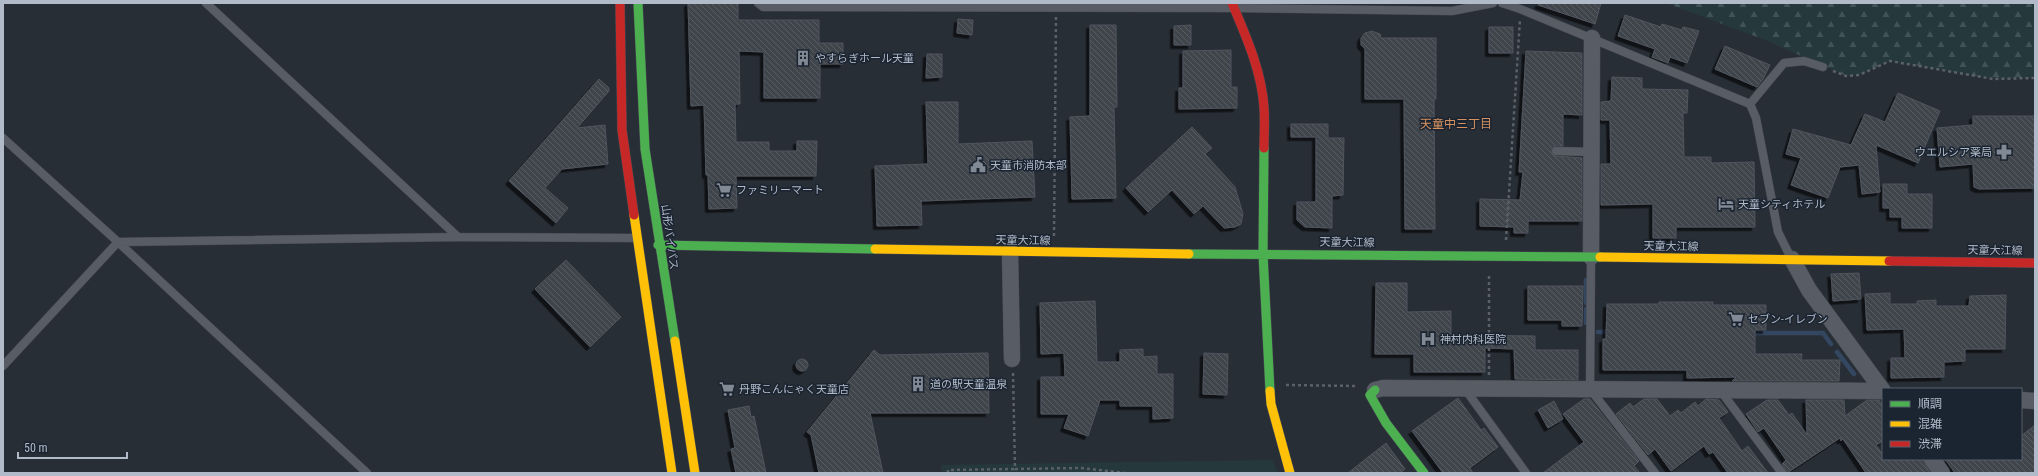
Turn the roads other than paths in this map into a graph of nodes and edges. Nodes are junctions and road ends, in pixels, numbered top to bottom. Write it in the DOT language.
graph roads {
  1 [pos="206,3"];
  2 [pos="620,3"];
  3 [pos="638,3"];
  4 [pos="758,3"];
  5 [pos="1493,3"];
  6 [pos="1502,3"];
  7 [pos="871,5"];
  8 [pos="1056,5"];
  9 [pos="1234,5"];
  10 [pos="1592,38"];
  11 [pos="1823,67"];
  12 [pos="1750,104"];
  13 [pos="3,138"];
  14 [pos="1556,151"];
  15 [pos="1592,152"];
  16 [pos="458,237"];
  17 [pos="118,242"];
  18 [pos="648,242"];
  19 [pos="1010,252"];
  20 [pos="1262,254"];
  21 [pos="1591,257"];
  22 [pos="1792,259"];
  23 [pos="2035,263"];
  24 [pos="1012,359"];
  25 [pos="3,366"];
  26 [pos="1465,389"];
  27 [pos="1590,389"];
  28 [pos="1375,390"];
  29 [pos="1720,390"];
  30 [pos="1882,390"];
  31 [pos="1882,391"];
  32 [pos="2022,400"];
  33 [pos="2035,400"];
  34 [pos="1933,460"];
  35 [pos="367,473"];
  36 [pos="672,473"];
  37 [pos="695,473"];
  38 [pos="1290,473"];
  39 [pos="1424,473"];
  40 [pos="1526,473"];
  41 [pos="1655,473"];
  42 [pos="1782,473"];
  43 [pos="1942,473"];
  1 -- 16 [label="lane"];
  2 -- 18 [label="main road, 山形バイパス"];
  3 -- 18 [label="main road, 山形バイパス"];
  4 -- 7 [label="lane"];
  5 -- 9 [label="lane"];
  6 -- 10 [label="lane"];
  7 -- 8 [label="lane"];
  8 -- 9 [label="lane"];
  9 -- 20 [label="main road"];
  10 -- 12 [label="lane"];
  10 -- 15 [label="street"];
  11 -- 12 [label="lane"];
  12 -- 22 [label="lane"];
  13 -- 17 [label="lane"];
  14 -- 15 [label="lane"];
  15 -- 21 [label="street"];
  16 -- 17 [label="lane"];
  16 -- 18 [label="lane"];
  17 -- 25 [label="lane"];
  17 -- 35 [label="lane"];
  18 -- 19 [label="main road, 天童大江線"];
  18 -- 36 [label="main road, 山形バイパス"];
  18 -- 37 [label="main road, 山形バイパス"];
  19 -- 20 [label="main road, 天童大江線"];
  19 -- 24 [label="street"];
  20 -- 21 [label="main road, 天童大江線"];
  20 -- 38 [label="main road"];
  21 -- 22 [label="main road, 天童大江線"];
  21 -- 27 [label="lane"];
  22 -- 23 [label="main road, 天童大江線"];
  22 -- 30 [label="street"];
  26 -- 27 [label="street"];
  26 -- 28 [label="street"];
  26 -- 40 [label="lane"];
  27 -- 29 [label="street"];
  27 -- 41 [label="lane"];
  28 -- 39 [label="main road"];
  29 -- 31 [label="street"];
  29 -- 42 [label="lane"];
  32 -- 33 [label="street"];
  34 -- 43 [label="street"];
}
